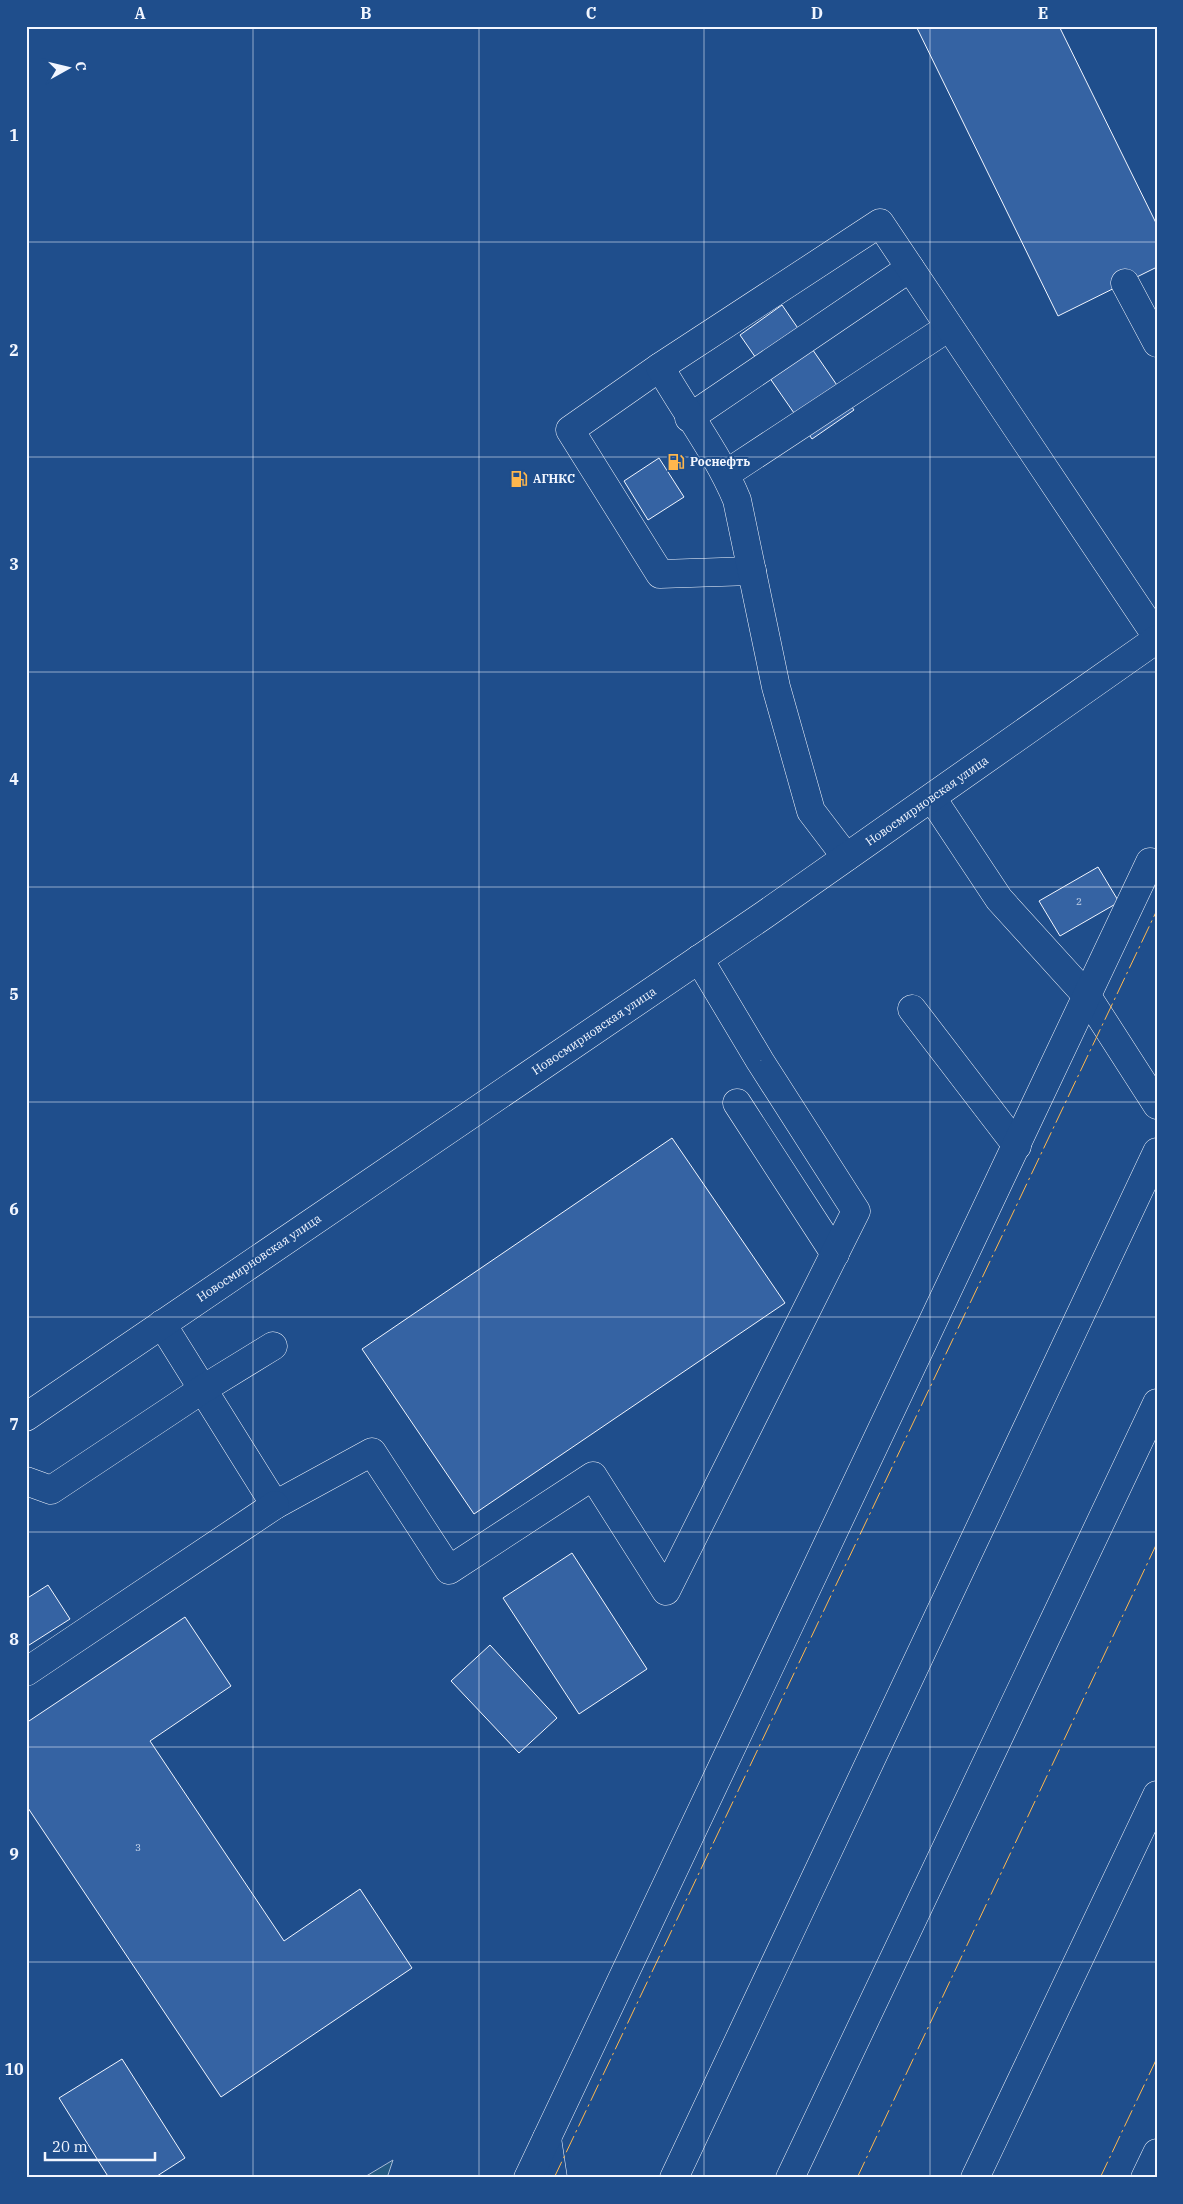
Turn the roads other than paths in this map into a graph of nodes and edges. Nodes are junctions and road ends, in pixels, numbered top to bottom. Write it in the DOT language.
graph roads {
  1 [pos="910,268"];
  2 [pos="1125,283"];
  3 [pos="949,327"];
  4 [pos="1157,343"];
  5 [pos="660,367"];
  6 [pos="689,418"];
  7 [pos="726,474"];
  8 [pos="752,571"];
  9 [pos="1157,638"];
  10 [pos="932,798"];
  11 [pos="846,857"];
  12 [pos="1150,862"];
  13 [pos="699,959"];
  14 [pos="1087,996"];
  15 [pos="912,1009"];
  16 [pos="737,1104"];
  17 [pos="1157,1105"];
  18 [pos="1017,1146"];
  19 [pos="1157,1152"];
  20 [pos="835,1254"];
  21 [pos="162,1324"];
  22 [pos="273,1346"];
  23 [pos="202,1389"];
  24 [pos="1157,1403"];
  25 [pos="26,1416"];
  26 [pos="26,1481"];
  27 [pos="275,1505"];
  28 [pos="26,1672"];
  29 [pos="1157,1795"];
  30 [pos="547,2138"];
  31 [pos="1157,2154"];
  32 [pos="528,2178"];
  33 [pos="553,2178"];
  34 [pos="674,2178"];
  35 [pos="790,2178"];
  36 [pos="975,2178"];
  37 [pos="1145,2178"];
  1 -- 3 [label="street"];
  1 -- 5 [label="street"];
  1 -- 6 [label="street"];
  2 -- 4 [label="street"];
  3 -- 7 [label="street"];
  3 -- 9 [label="street"];
  5 -- 6 [label="street"];
  5 -- 8 [label="street"];
  6 -- 7 [label="street"];
  7 -- 8 [label="street"];
  8 -- 11 [label="street"];
  9 -- 10 [label="street, Новосмирновская улица"];
  10 -- 11 [label="street, Новосмирновская улица"];
  10 -- 14 [label="street"];
  11 -- 13 [label="street, Новосмирновская улица"];
  12 -- 14 [label="street"];
  13 -- 20 [label="street"];
  13 -- 21 [label="street, Новосмирновская улица"];
  14 -- 17 [label="street"];
  14 -- 18 [label="street"];
  15 -- 18 [label="street"];
  16 -- 20 [label="street"];
  18 -- 30 [label="street"];
  19 -- 34 [label="street"];
  20 -- 27 [label="street"];
  21 -- 23 [label="street"];
  21 -- 25 [label="street, Новосмирновская улица"];
  22 -- 23 [label="street"];
  23 -- 26 [label="street"];
  23 -- 27 [label="street"];
  24 -- 35 [label="street"];
  27 -- 28 [label="street"];
  29 -- 36 [label="street"];
  30 -- 32 [label="street"];
  30 -- 33 [label="street"];
  31 -- 37 [label="street"];
}
